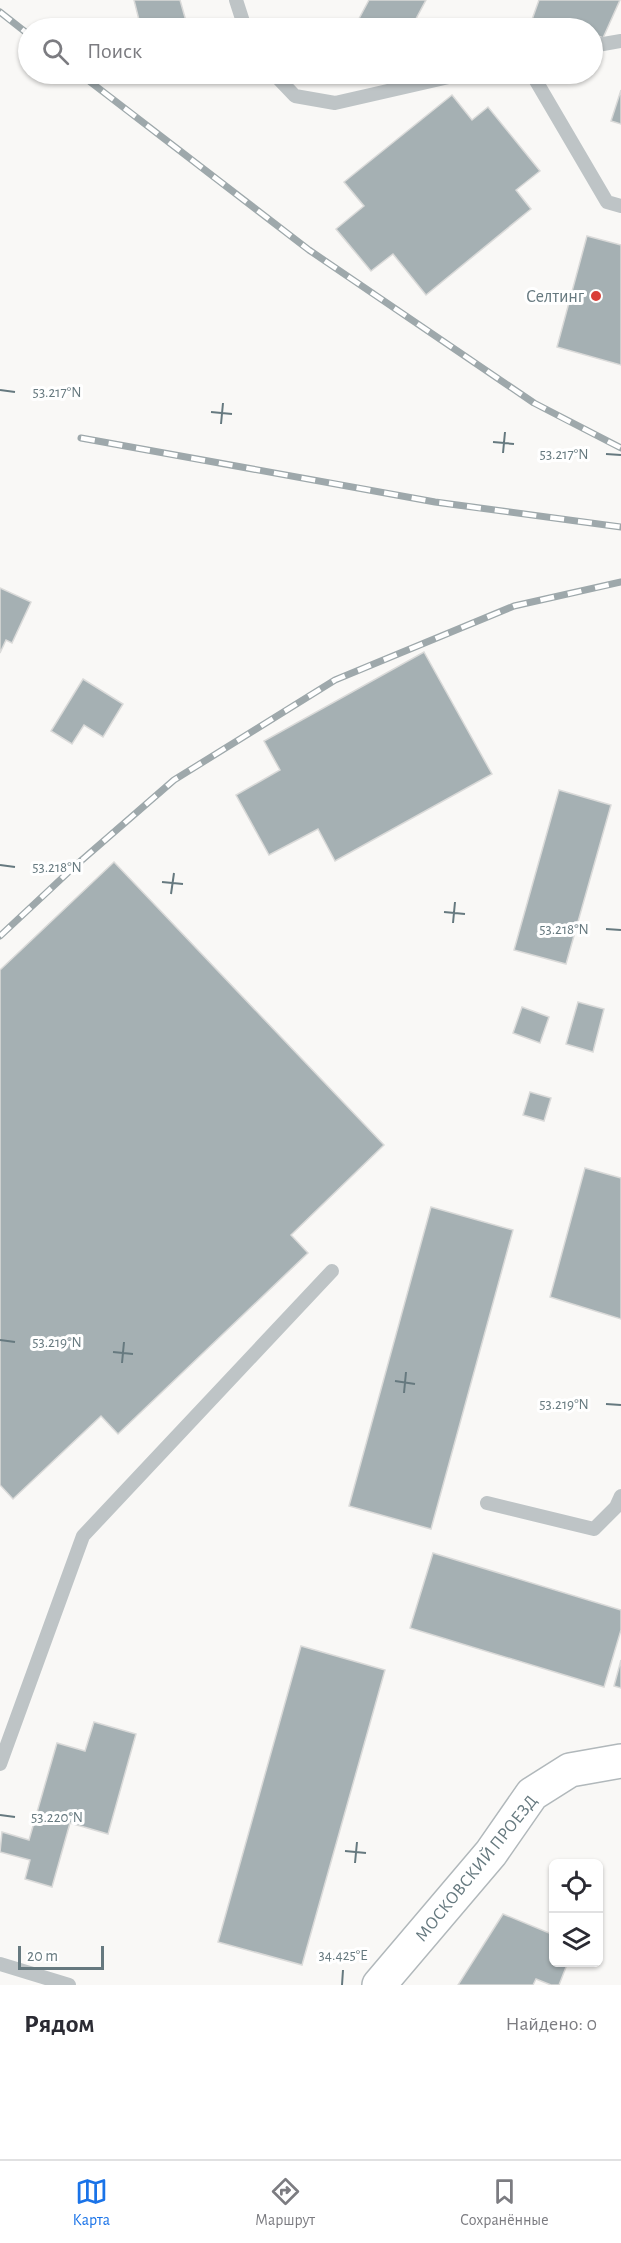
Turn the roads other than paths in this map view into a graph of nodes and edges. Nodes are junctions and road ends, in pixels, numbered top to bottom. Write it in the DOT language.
graph roads {
  1 [pos="236,0"];
  2 [pos="242,18"];
  3 [pos="621,40"];
  4 [pos="603,44"];
  5 [pos="284,84"];
  6 [pos="418,84"];
  7 [pos="538,84"];
  8 [pos="621,206"];
  9 [pos="332,1271"];
  10 [pos="621,1496"];
  11 [pos="487,1503"];
  12 [pos="621,1761"];
  13 [pos="0,1764"];
  14 [pos="0,1964"];
  15 [pos="69,1985"];
  16 [pos="378,1985"];
  1 -- 2 [label="lane"];
  3 -- 4 [label="lane"];
  5 -- 6 [label="lane"];
  7 -- 8 [label="lane"];
  9 -- 13 [label="lane"];
  10 -- 11 [label="lane"];
  12 -- 16 [label="street, МОСКОВСКИЙ ПРОЕЗД"];
  14 -- 15 [label="lane"];
}
